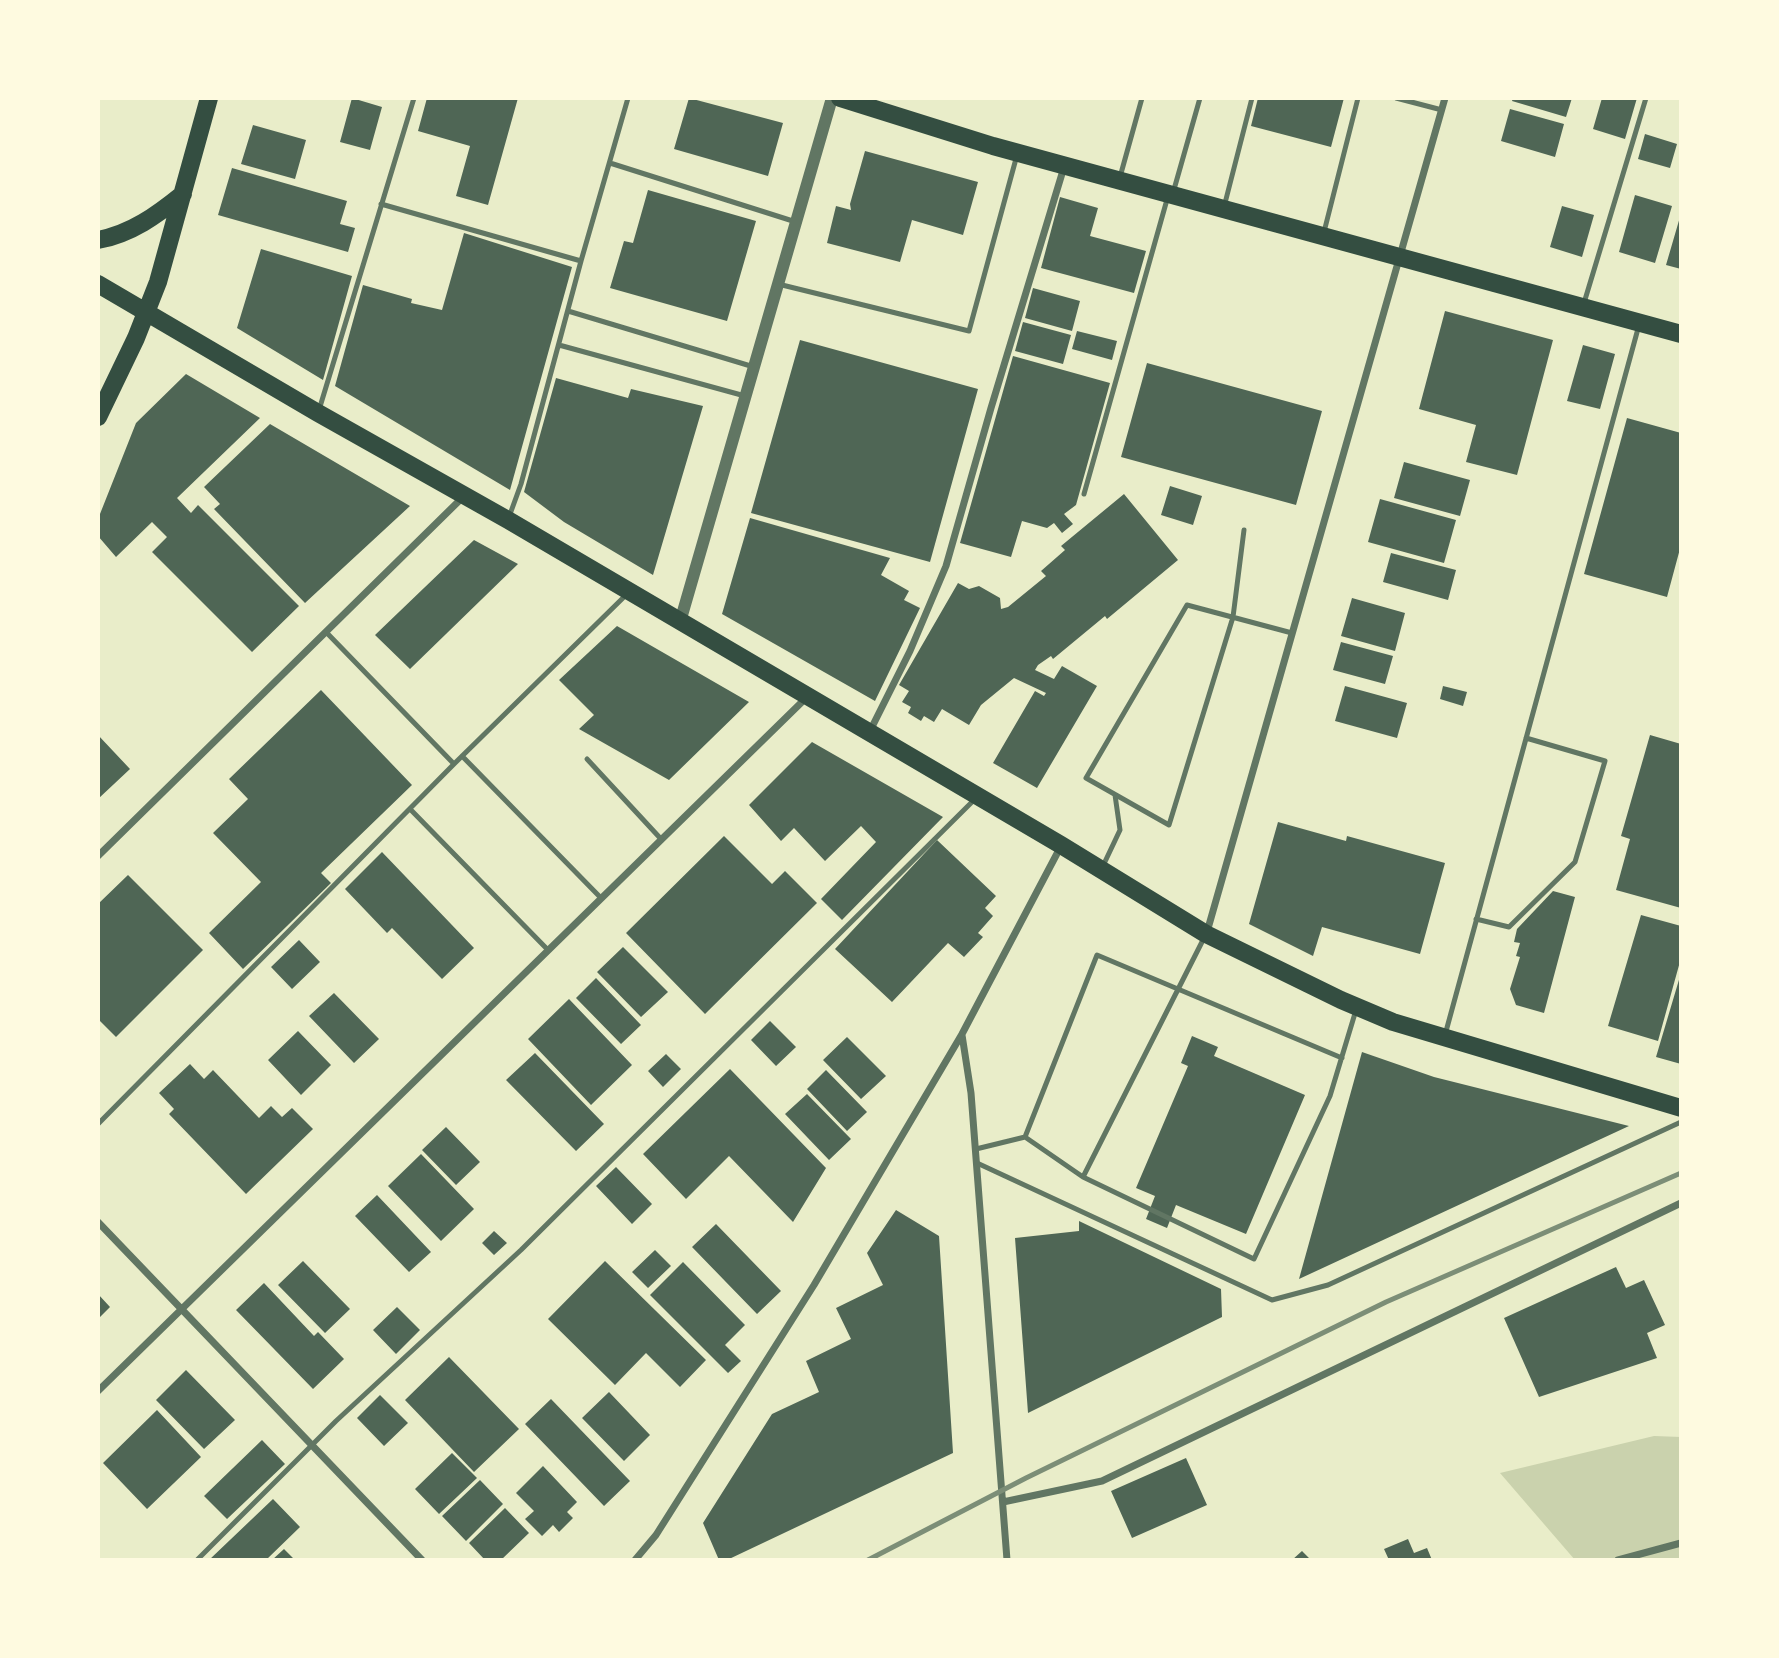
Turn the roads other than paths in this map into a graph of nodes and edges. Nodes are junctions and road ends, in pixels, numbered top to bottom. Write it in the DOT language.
graph roads {
  1 [pos="209,98"];
  2 [pos="414,98"];
  3 [pos="628,98"];
  4 [pos="832,98"];
  5 [pos="840,98"];
  6 [pos="1142,98"];
  7 [pos="1200,98"];
  8 [pos="1252,98"];
  9 [pos="1358,98"];
  10 [pos="1396,98"];
  11 [pos="1445,98"];
  12 [pos="1646,98"];
  13 [pos="1442,110"];
  14 [pos="1018,152"];
  15 [pos="610,163"];
  16 [pos="1065,165"];
  17 [pos="1119,180"];
  18 [pos="183,194"];
  19 [pos="1171,194"];
  20 [pos="381,204"];
  21 [pos="1224,208"];
  22 [pos="796,222"];
  23 [pos="1323,235"];
  24 [pos="98,240"];
  25 [pos="1401,256"];
  26 [pos="581,261"];
  27 [pos="98,284"];
  28 [pos="778,284"];
  29 [pos="1583,307"];
  30 [pos="568,310"];
  31 [pos="146,313"];
  32 [pos="1640,322"];
  33 [pos="1681,334"];
  34 [pos="559,345"];
  35 [pos="754,366"];
  36 [pos="746,396"];
  37 [pos="318,413"];
  38 [pos="98,417"];
  39 [pos="1084,494"];
  40 [pos="465,495"];
  41 [pos="508,520"];
  42 [pos="1244,530"];
  43 [pos="629,592"];
  44 [pos="1233,617"];
  45 [pos="680,622"];
  46 [pos="326,632"];
  47 [pos="1293,634"];
  48 [pos="806,698"];
  49 [pos="869,734"];
  50 [pos="1526,738"];
  51 [pos="462,756"];
  52 [pos="587,759"];
  53 [pos="454,764"];
  54 [pos="1115,795"];
  55 [pos="977,797"];
  56 [pos="410,809"];
  57 [pos="662,839"];
  58 [pos="1061,845"];
  59 [pos="99,853"];
  60 [pos="1101,870"];
  61 [pos="601,898"];
  62 [pos="1476,919"];
  63 [pos="1206,934"];
  64 [pos="548,950"];
  65 [pos="1177,988"];
  66 [pos="1357,1007"];
  67 [pos="961,1034"];
  68 [pos="1444,1037"];
  69 [pos="1342,1058"];
  70 [pos="1681,1108"];
  71 [pos="1681,1122"];
  72 [pos="98,1124"];
  73 [pos="1025,1137"];
  74 [pos="976,1149"];
  75 [pos="977,1163"];
  76 [pos="1083,1177"];
  77 [pos="1681,1203"];
  78 [pos="98,1222"];
  79 [pos="180,1310"];
  80 [pos="98,1391"];
  81 [pos="313,1446"];
  82 [pos="1003,1502"];
  83 [pos="1681,1543"];
  84 [pos="197,1560"];
  85 [pos="422,1560"];
  86 [pos="635,1560"];
  87 [pos="1007,1560"];
  88 [pos="1618,1560"];
  1 -- 18 [label="main road"];
  2 -- 20 [label="lane"];
  3 -- 15 [label="lane"];
  4 -- 22 [label="street"];
  5 -- 14 [label="main road"];
  6 -- 17 [label="lane"];
  7 -- 19 [label="lane"];
  8 -- 21 [label="lane"];
  9 -- 23 [label="lane"];
  10 -- 13 [label="lane"];
  11 -- 13 [label="street"];
  12 -- 29 [label="lane"];
  13 -- 25 [label="street"];
  14 -- 16 [label="main road"];
  14 -- 28 [label="lane"];
  15 -- 22 [label="lane"];
  15 -- 26 [label="lane"];
  16 -- 17 [label="main road"];
  16 -- 49 [label="street"];
  17 -- 19 [label="main road"];
  18 -- 24 [label="main road"];
  18 -- 31 [label="main road"];
  19 -- 21 [label="main road"];
  19 -- 39 [label="lane"];
  20 -- 26 [label="lane"];
  20 -- 37 [label="lane"];
  21 -- 23 [label="main road"];
  22 -- 28 [label="street"];
  23 -- 25 [label="main road"];
  25 -- 29 [label="main road"];
  25 -- 47 [label="street"];
  26 -- 30 [label="lane"];
  27 -- 31 [label="main road"];
  28 -- 35 [label="street"];
  29 -- 32 [label="main road"];
  30 -- 34 [label="lane"];
  30 -- 35 [label="lane"];
  31 -- 37 [label="main road"];
  31 -- 38 [label="main road"];
  32 -- 33 [label="main road"];
  32 -- 50 [label="lane"];
  34 -- 36 [label="lane"];
  34 -- 41 [label="lane"];
  35 -- 36 [label="street"];
  36 -- 45 [label="street"];
  37 -- 40 [label="main road"];
  40 -- 41 [label="main road"];
  40 -- 46 [label="street"];
  41 -- 43 [label="main road"];
  42 -- 44 [label="lane"];
  43 -- 45 [label="main road"];
  43 -- 51 [label="lane"];
  44 -- 47 [label="lane"];
  44 -- 54 [label="lane"];
  44 -- 54 [label="lane"];
  45 -- 48 [label="main road"];
  46 -- 53 [label="lane"];
  46 -- 59 [label="street"];
  47 -- 63 [label="street"];
  48 -- 49 [label="main road"];
  48 -- 57 [label="street"];
  49 -- 55 [label="main road"];
  50 -- 62 [label="lane"];
  50 -- 62 [label="lane"];
  51 -- 53 [label="lane"];
  51 -- 61 [label="lane"];
  52 -- 57 [label="lane"];
  53 -- 56 [label="lane"];
  54 -- 60 [label="lane"];
  55 -- 58 [label="main road"];
  55 -- 81 [label="lane"];
  56 -- 64 [label="lane"];
  56 -- 72 [label="lane"];
  57 -- 61 [label="street"];
  58 -- 60 [label="main road"];
  58 -- 67 [label="street"];
  60 -- 63 [label="main road"];
  61 -- 64 [label="street"];
  62 -- 68 [label="lane"];
  63 -- 65 [label="lane"];
  63 -- 66 [label="main road"];
  64 -- 79 [label="street"];
  65 -- 69 [label="lane"];
  65 -- 73 [label="lane"];
  65 -- 76 [label="lane"];
  66 -- 68 [label="main road"];
  66 -- 69 [label="lane"];
  67 -- 74 [label="street"];
  67 -- 86 [label="street"];
  68 -- 70 [label="main road"];
  69 -- 76 [label="lane"];
  71 -- 75 [label="lane"];
  73 -- 74 [label="lane"];
  73 -- 76 [label="lane"];
  74 -- 75 [label="street"];
  75 -- 82 [label="street"];
  77 -- 82 [label="street"];
  78 -- 79 [label="street"];
  79 -- 80 [label="street"];
  79 -- 81 [label="street"];
  81 -- 84 [label="lane"];
  81 -- 85 [label="street"];
  82 -- 87 [label="street"];
  83 -- 88 [label="street"];
}
